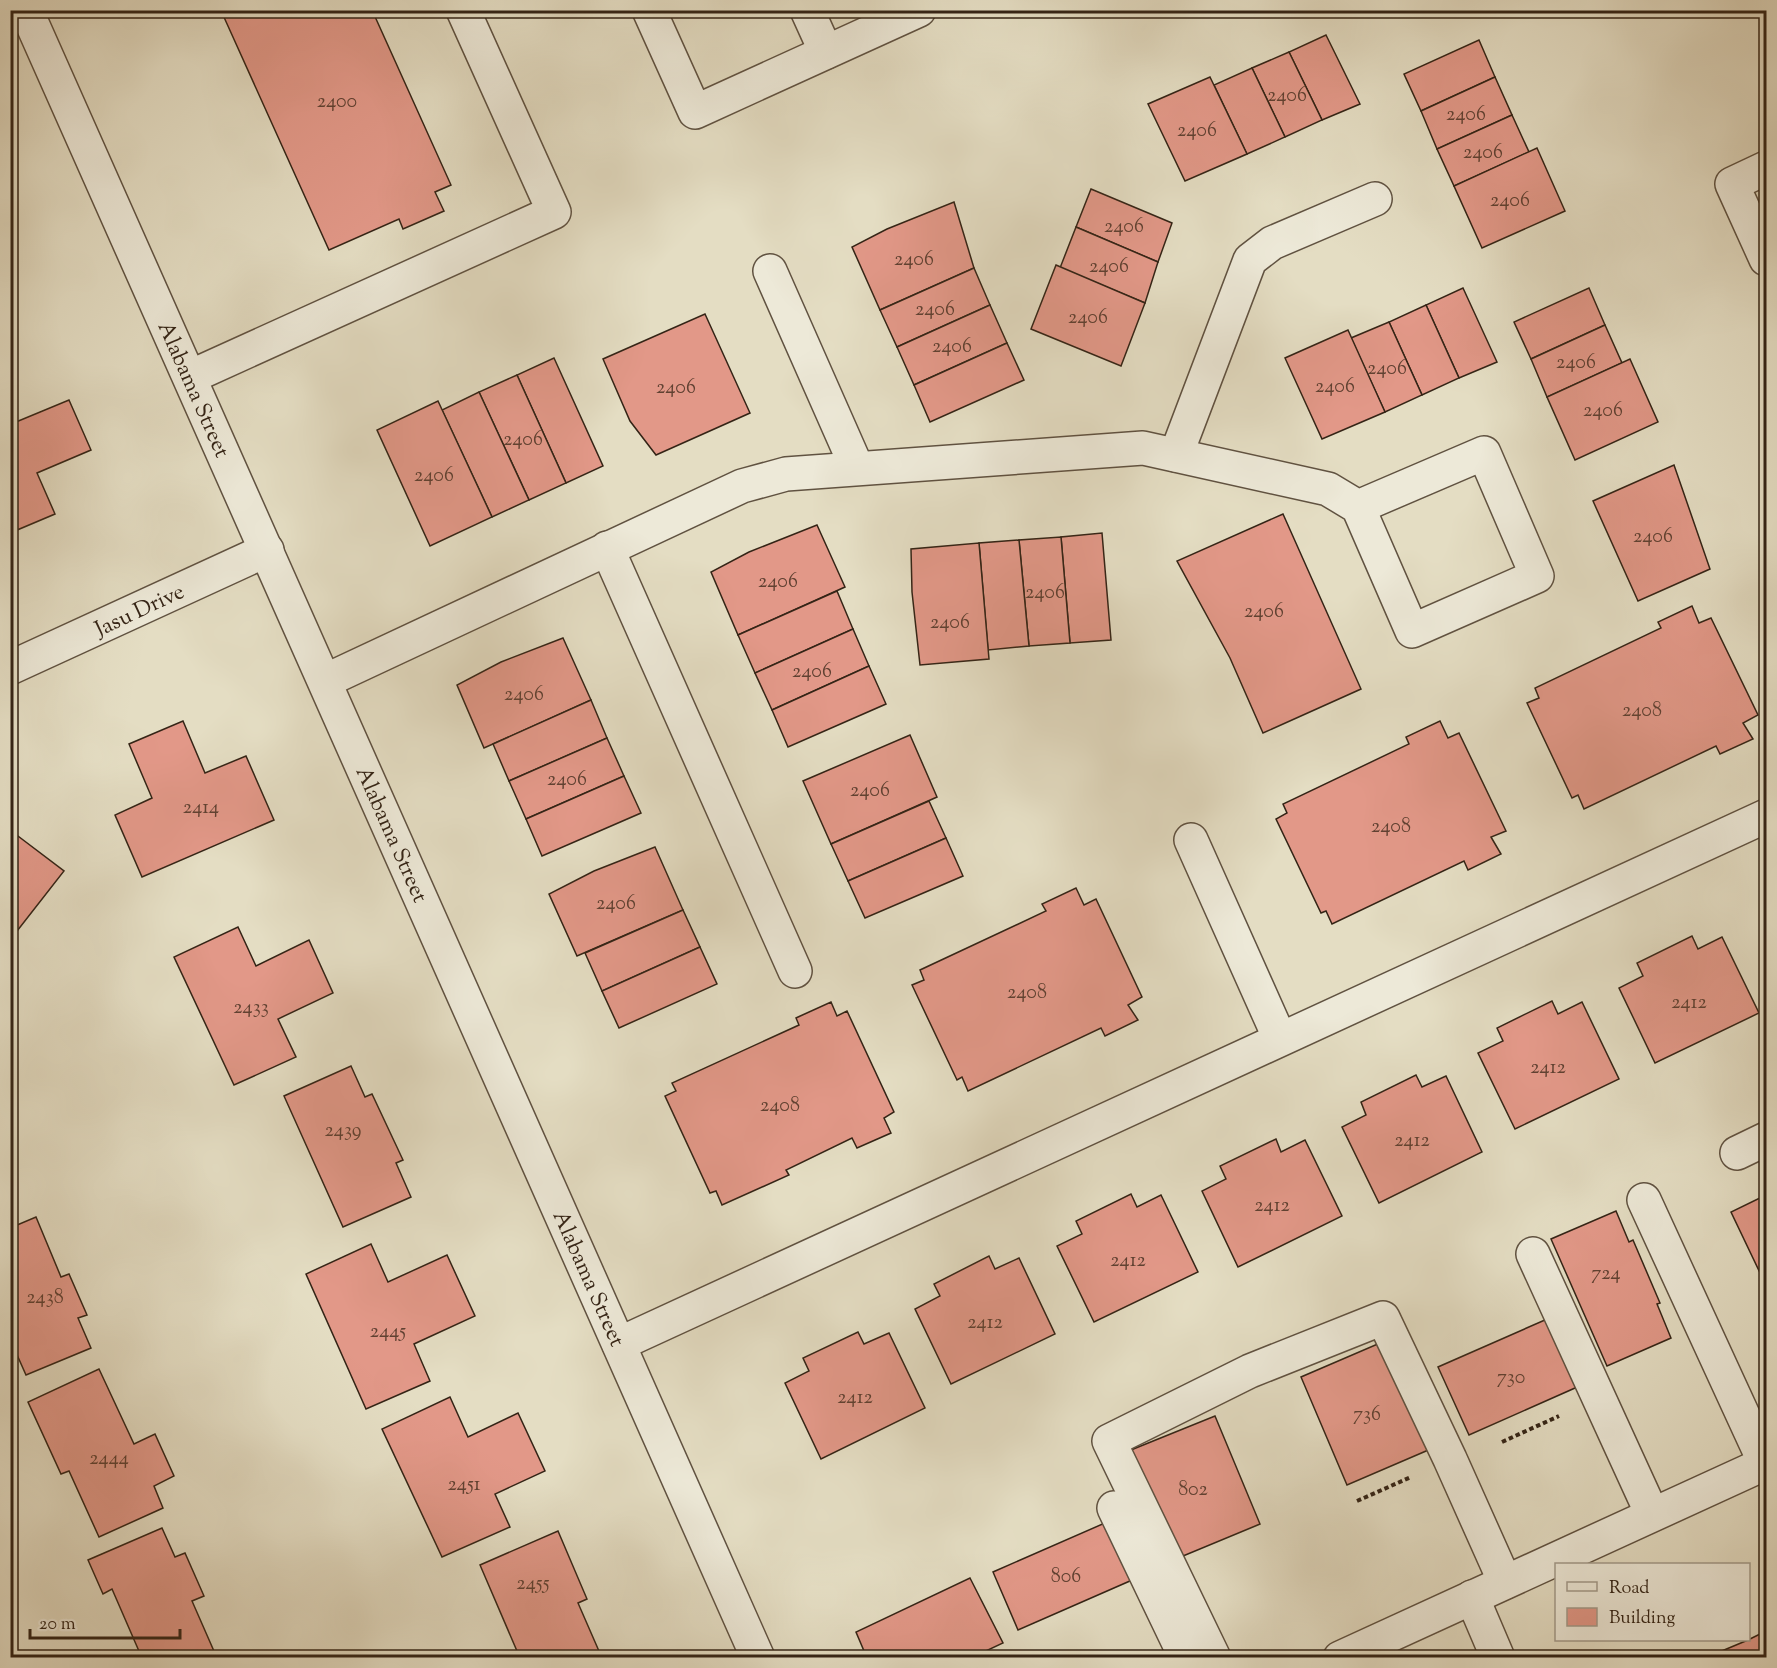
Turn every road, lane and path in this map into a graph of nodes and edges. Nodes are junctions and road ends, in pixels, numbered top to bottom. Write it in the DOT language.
graph roads {
  1 [pos="26,10"];
  2 [pos="463,10"];
  3 [pos="649,10"];
  4 [pos="807,10"];
  5 [pos="919,10"];
  6 [pos="826,52"];
  7 [pos="1767,168"];
  8 [pos="1375,199"];
  9 [pos="1767,259"];
  10 [pos="770,271"];
  11 [pos="190,377"];
  12 [pos="1176,455"];
  13 [pos="857,468"];
  14 [pos="1358,507"];
  15 [pos="607,548"];
  16 [pos="267,550"];
  17 [pos="10,668"];
  18 [pos="325,681"];
  19 [pos="1767,816"];
  20 [pos="1191,840"];
  21 [pos="795,971"];
  22 [pos="1280,1040"];
  23 [pos="1767,1139"];
  24 [pos="1737,1153"];
  25 [pos="1644,1200"];
  26 [pos="1533,1254"];
  27 [pos="619,1344"];
  28 [pos="1562,1415"];
  29 [pos="1502,1442"];
  30 [pos="1766,1463"];
  31 [pos="1412,1476"];
  32 [pos="1358,1501"];
  33 [pos="1114,1508"];
  34 [pos="1652,1514"];
  35 [pos="1505,1582"];
  36 [pos="1472,1597"];
  37 [pos="758,1658"];
  38 [pos="1186,1658"];
  39 [pos="1214,1658"];
  40 [pos="1340,1658"];
  41 [pos="1498,1658"];
  1 -- 11 [label="street, Alabama Street"];
  2 -- 11 [label="street"];
  3 -- 6 [label="street"];
  4 -- 6 [label="street"];
  5 -- 6 [label="street"];
  7 -- 9 [label="street"];
  8 -- 12 [label="street"];
  10 -- 13 [label="street"];
  11 -- 16 [label="street, Alabama Street"];
  12 -- 13 [label="street"];
  12 -- 14 [label="street"];
  13 -- 15 [label="street"];
  14 -- 14 [label="street"];
  15 -- 18 [label="street"];
  15 -- 21 [label="street"];
  16 -- 17 [label="street, Jasu Drive"];
  16 -- 18 [label="street, Alabama Street"];
  18 -- 27 [label="street, Alabama Street"];
  19 -- 22 [label="street"];
  20 -- 22 [label="street"];
  22 -- 27 [label="street"];
  23 -- 24 [label="street"];
  25 -- 30 [label="street"];
  26 -- 34 [label="street"];
  27 -- 37 [label="street, Alabama Street"];
  28 -- 29 [label="path"];
  30 -- 34 [label="street"];
  31 -- 32 [label="path"];
  33 -- 38 [label="street"];
  34 -- 35 [label="street"];
  35 -- 36 [label="street"];
  35 -- 39 [label="street"];
  36 -- 40 [label="street"];
  36 -- 41 [label="street"];
}
